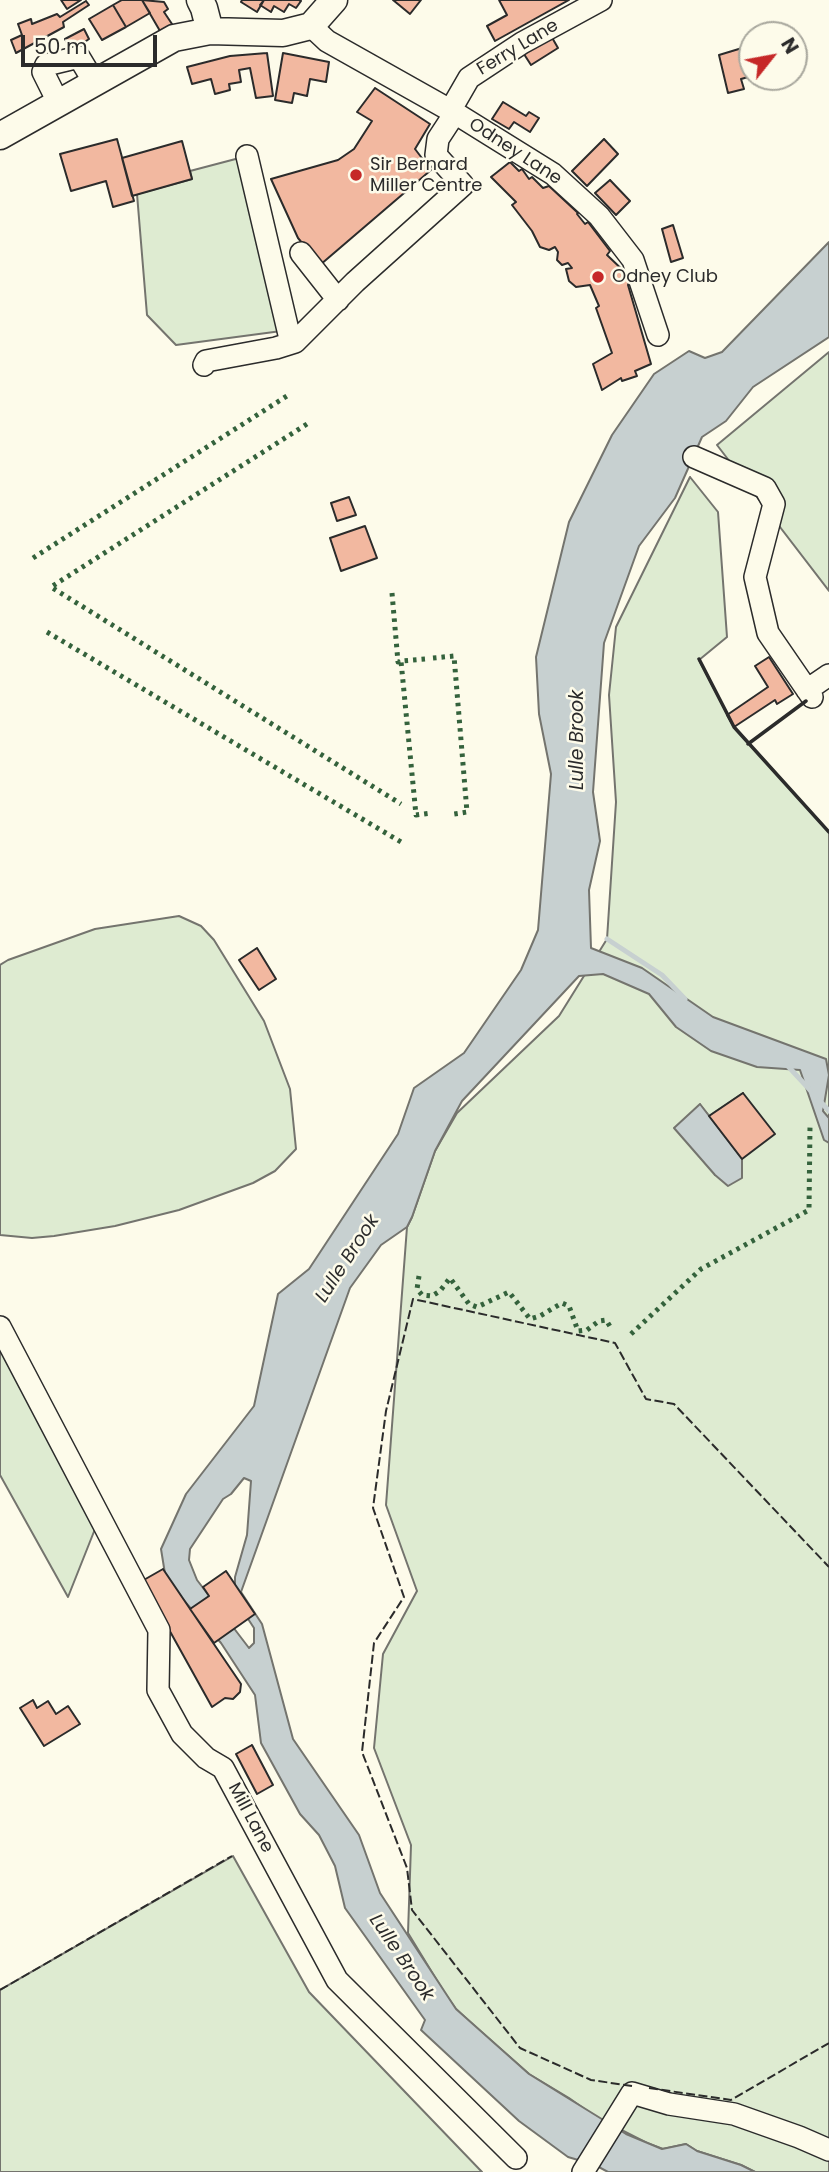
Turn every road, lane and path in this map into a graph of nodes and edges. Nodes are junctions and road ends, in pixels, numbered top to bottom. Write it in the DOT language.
graph roads {
  1 [pos="200,0"];
  2 [pos="334,0"];
  3 [pos="601,0"];
  4 [pos="311,26"];
  5 [pos="210,31"];
  6 [pos="94,82"];
  7 [pos="58,102"];
  8 [pos="452,112"];
  9 [pos="0,135"];
  10 [pos="247,156"];
  11 [pos="302,253"];
  12 [pos="338,300"];
  13 [pos="658,335"];
  14 [pos="291,344"];
  15 [pos="204,365"];
  16 [pos="694,457"];
  17 [pos="829,675"];
  18 [pos="0,1327"];
  19 [pos="829,2150"];
  20 [pos="516,2158"];
  21 [pos="583,2172"];
  1 -- 5 [label="main road"];
  2 -- 4 [label="main road"];
  3 -- 8 [label="street, Ferry Lane"];
  4 -- 5 [label="main road"];
  4 -- 8 [label="street, Odney Lane"];
  5 -- 6 [label="main road"];
  6 -- 7 [label="main road"];
  6 -- 7 [label="street"];
  7 -- 9 [label="main road"];
  8 -- 12 [label="street, Ferry Lane"];
  8 -- 13 [label="street, Odney Lane"];
  10 -- 14 [label="street"];
  11 -- 12 [label="street"];
  12 -- 14 [label="street"];
  14 -- 15 [label="street"];
  16 -- 17 [label="street"];
  18 -- 20 [label="street, Mill Lane"];
  19 -- 21 [label="street"];
}
